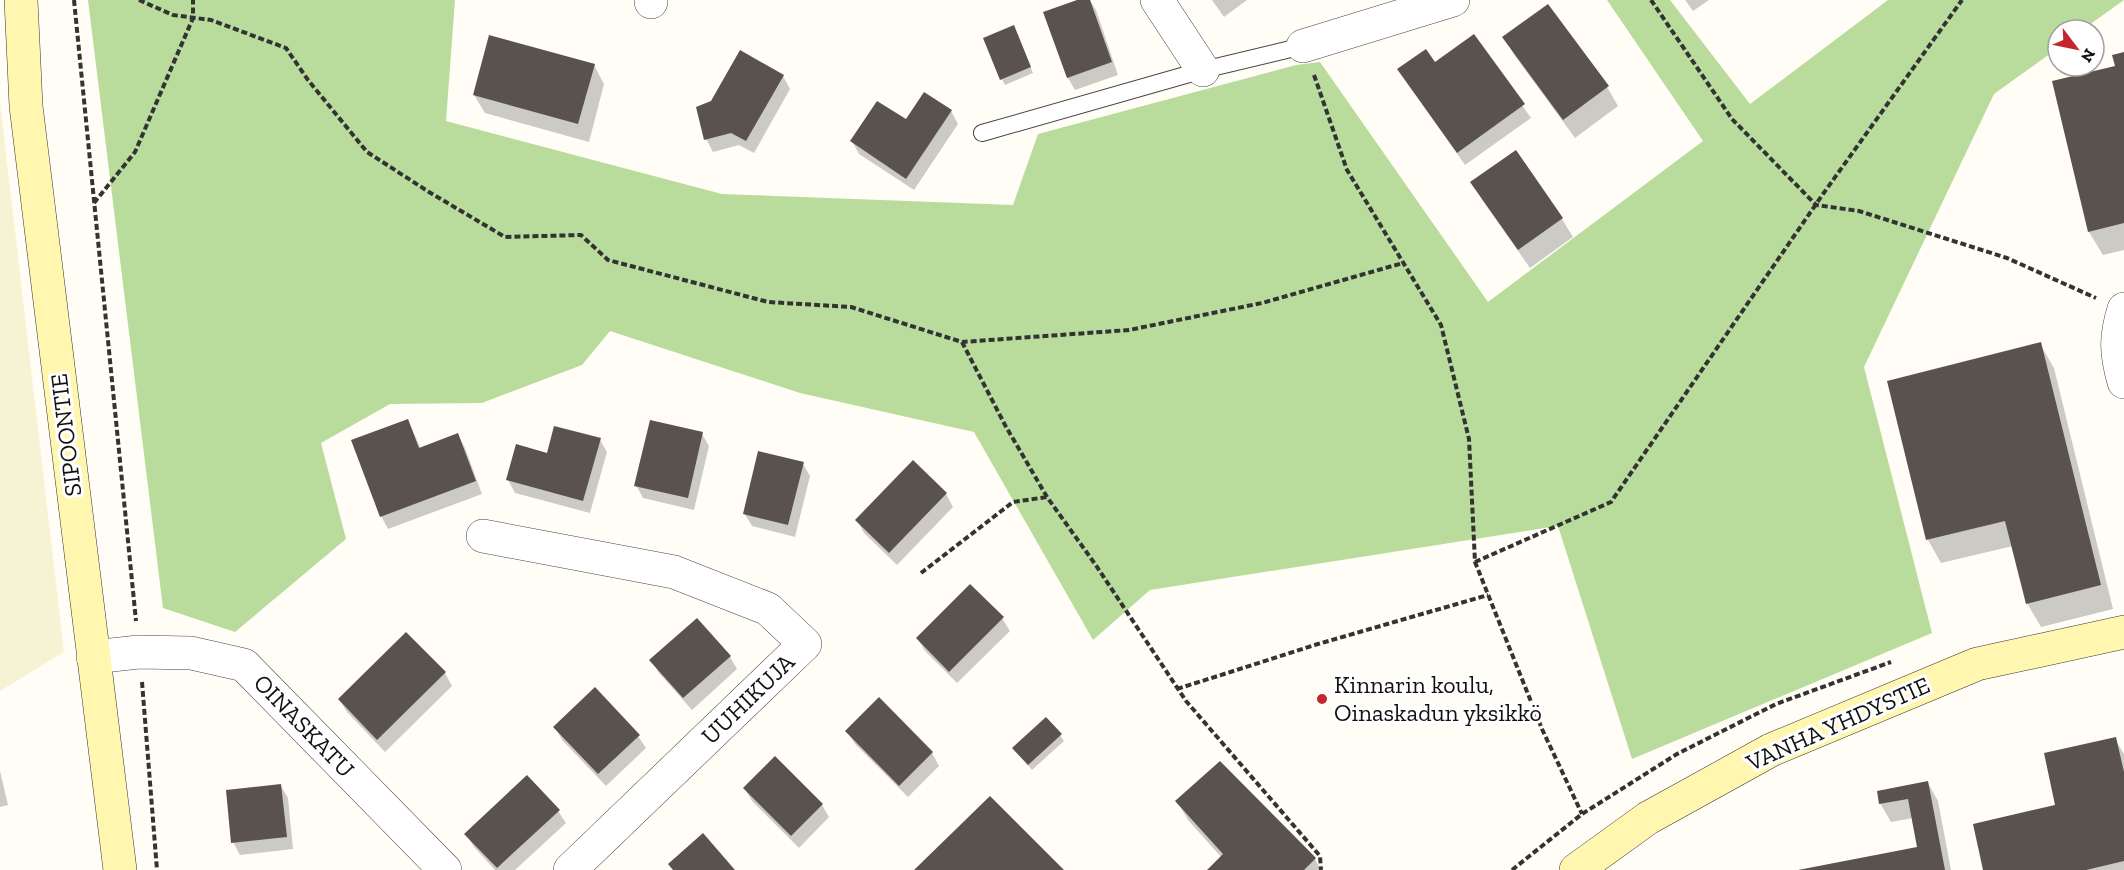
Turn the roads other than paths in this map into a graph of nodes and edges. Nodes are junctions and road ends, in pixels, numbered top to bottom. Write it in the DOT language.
graph roads {
  1 [pos="21,0"];
  2 [pos="1157,0"];
  3 [pos="1453,0"];
  4 [pos="1303,46"];
  5 [pos="1203,70"];
  6 [pos="982,133"];
  7 [pos="2124,310"];
  8 [pos="2124,382"];
  9 [pos="483,536"];
  10 [pos="2124,632"];
  11 [pos="93,657"];
  12 [pos="120,870"];
  13 [pos="445,870"];
  14 [pos="570,870"];
  15 [pos="1576,870"];
  1 -- 11 [label="street, SIPOONTIE"];
  2 -- 5 [label="street"];
  3 -- 4 [label="street"];
  4 -- 5 [label="lane"];
  5 -- 6 [label="lane"];
  7 -- 8 [label="street"];
  9 -- 14 [label="street, UUHIKUJA"];
  10 -- 15 [label="street, VANHA YHDYSTIE"];
  11 -- 12 [label="street, SIPOONTIE"];
  11 -- 13 [label="street, OINASKATU"];
}
